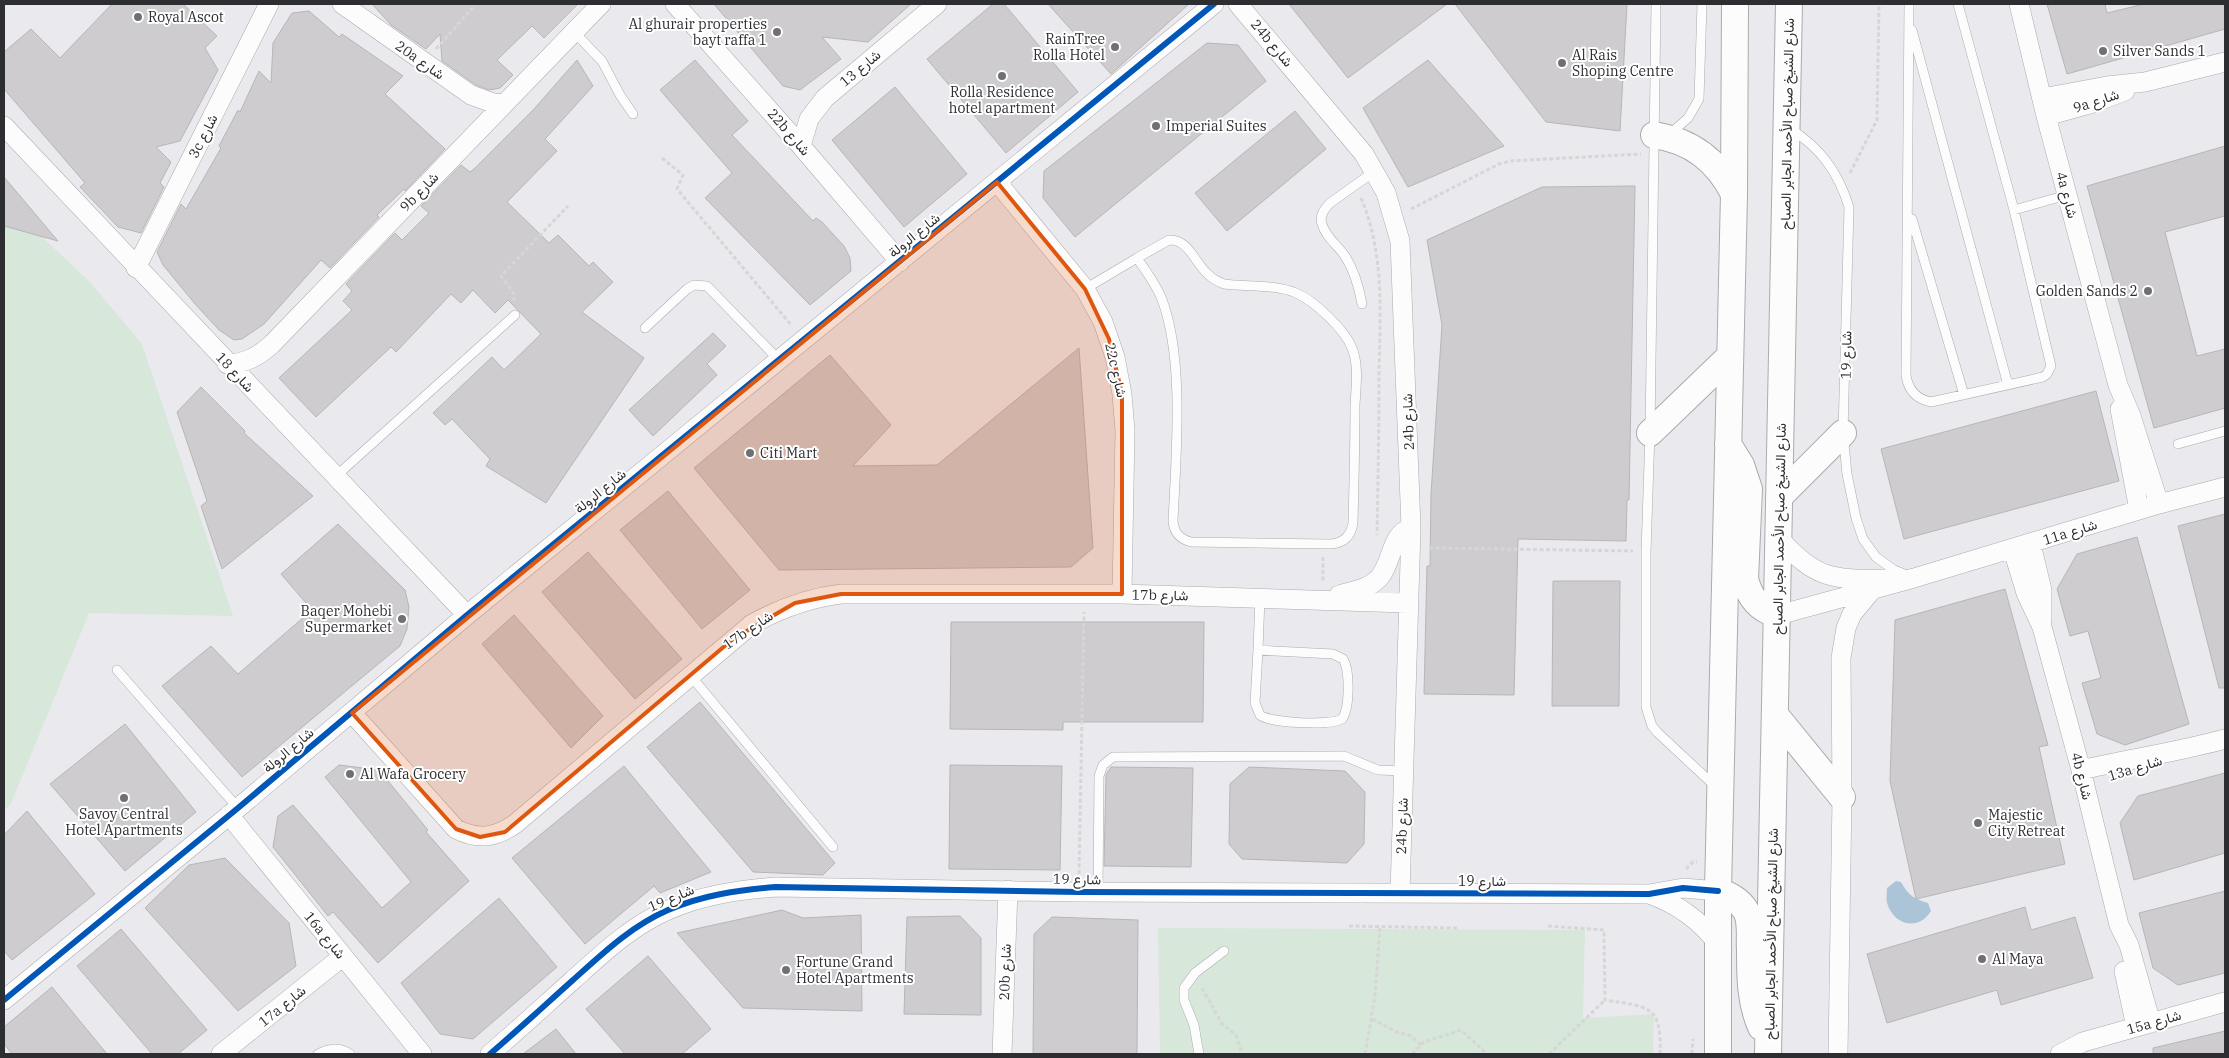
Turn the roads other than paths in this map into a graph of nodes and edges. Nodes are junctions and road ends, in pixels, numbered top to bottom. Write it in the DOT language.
graph roads {
  1 [pos="269,4"];
  2 [pos="342,4"];
  3 [pos="601,4"];
  4 [pos="675,4"];
  5 [pos="937,4"];
  6 [pos="1214,4"];
  7 [pos="1238,4"];
  8 [pos="1656,4"];
  9 [pos="1702,4"];
  10 [pos="1735,4"];
  11 [pos="1909,4"];
  12 [pos="1958,4"];
  13 [pos="2019,4"];
  14 [pos="1790,5"];
  15 [pos="1909,18"];
  16 [pos="574,32"];
  17 [pos="2225,62"];
  18 [pos="504,104"];
  19 [pos="2044,107"];
  20 [pos="633,114"];
  21 [pos="4,126"];
  22 [pos="1787,127"];
  23 [pos="1658,142"];
  24 [pos="801,146"];
  25 [pos="1375,171"];
  26 [pos="997,182"];
  27 [pos="1734,194"];
  28 [pos="2067,195"];
  29 [pos="1909,210"];
  30 [pos="2014,210"];
  31 [pos="1137,258"];
  32 [pos="900,262"];
  33 [pos="136,268"];
  34 [pos="1085,289"];
  35 [pos="1362,304"];
  36 [pos="515,315"];
  37 [pos="645,328"];
  38 [pos="1730,356"];
  39 [pos="779,361"];
  40 [pos="227,364"];
  41 [pos="2118,385"];
  42 [pos="2008,386"];
  43 [pos="1964,395"];
  44 [pos="2225,430"];
  45 [pos="1843,432"];
  46 [pos="1650,433"];
  47 [pos="1728,443"];
  48 [pos="2178,444"];
  49 [pos="335,477"];
  50 [pos="2225,487"];
  51 [pos="1779,498"];
  52 [pos="2159,504"];
  53 [pos="2139,510"];
  54 [pos="1411,528"];
  55 [pos="1779,538"];
  56 [pos="2031,544"];
  57 [pos="2013,550"];
  58 [pos="1914,578"];
  59 [pos="1872,590"];
  60 [pos="1122,594"];
  61 [pos="1260,598"];
  62 [pos="1323,599"];
  63 [pos="1407,603"];
  64 [pos="1778,615"];
  65 [pos="467,616"];
  66 [pos="2042,627"];
  67 [pos="1258,650"];
  68 [pos="117,670"];
  69 [pos="690,675"];
  70 [pos="352,713"];
  71 [pos="1776,716"];
  72 [pos="2225,739"];
  73 [pos="1404,771"];
  74 [pos="2083,777"];
  75 [pos="1720,791"];
  76 [pos="1842,797"];
  77 [pos="234,812"];
  78 [pos="833,847"];
  79 [pos="1008,890"];
  80 [pos="1718,891"];
  81 [pos="1098,892"];
  82 [pos="1400,893"];
  83 [pos="1648,894"];
  84 [pos="1719,945"];
  85 [pos="1224,951"];
  86 [pos="342,957"];
  87 [pos="4,1000"];
  88 [pos="2225,1002"];
  89 [pos="2144,1025"];
  90 [pos="1768,1046"];
  91 [pos="221,1054"];
  92 [pos="318,1054"];
  93 [pos="350,1054"];
  94 [pos="422,1054"];
  95 [pos="490,1054"];
  96 [pos="1002,1054"];
  97 [pos="1199,1054"];
  98 [pos="1718,1054"];
  99 [pos="1838,1054"];
  100 [pos="2060,1054"];
  1 -- 33 [label="street, 3c شارع"];
  2 -- 18 [label="street, 20a شارع"];
  3 -- 16 [label="street, 9b شارع"];
  4 -- 24 [label="street, 22b شارع"];
  5 -- 24 [label="street, شارع 13"];
  6 -- 26 [label="street, شارع الرولة"];
  7 -- 25 [label="street, 24b شارع"];
  8 -- 23 [label="lane"];
  9 -- 23 [label="lane"];
  10 -- 27 [label="main road"];
  11 -- 15 [label="lane"];
  12 -- 30 [label="lane"];
  13 -- 19 [label="street, 4a شارع"];
  14 -- 22 [label="main road, شارع الشيخ صباح الأحمد الجابر الصباح"];
  15 -- 29 [label="lane"];
  15 -- 42 [label="lane"];
  16 -- 18 [label="street, 9b شارع"];
  16 -- 20 [label="lane"];
  17 -- 19 [label="street, 9a شارع"];
  18 -- 40 [label="street, 9b شارع"];
  19 -- 28 [label="street, 4a شارع"];
  21 -- 33 [label="street, شارع 18"];
  22 -- 45 [label="lane, شارع 19"];
  22 -- 51 [label="main road, شارع الشيخ صباح الأحمد الجابر الصباح"];
  23 -- 27 [label="main road"];
  23 -- 46 [label="lane"];
  24 -- 32 [label="street, 22b شارع"];
  25 -- 35 [label="lane"];
  25 -- 54 [label="street, 24b شارع"];
  26 -- 32 [label="street, شارع الرولة"];
  26 -- 34 [label="street, 22c شارع"];
  27 -- 38 [label="main road"];
  28 -- 30 [label="lane"];
  28 -- 41 [label="street, 4a شارع"];
  29 -- 43 [label="lane"];
  29 -- 43 [label="lane"];
  30 -- 42 [label="lane"];
  31 -- 31 [label="lane"];
  31 -- 34 [label="lane"];
  32 -- 39 [label="street, شارع الرولة"];
  33 -- 40 [label="street, شارع 18"];
  34 -- 60 [label="street, 22c شارع"];
  36 -- 49 [label="lane"];
  37 -- 39 [label="lane"];
  38 -- 46 [label="main road"];
  38 -- 47 [label="main road"];
  39 -- 65 [label="street, شارع الرولة"];
  40 -- 49 [label="street, شارع 18"];
  41 -- 52 [label="street, 4a شارع"];
  41 -- 53 [label="street, 4a شارع"];
  42 -- 43 [label="lane"];
  44 -- 48 [label="lane"];
  45 -- 51 [label="main road"];
  45 -- 58 [label="lane, شارع 19"];
  46 -- 75 [label="lane"];
  47 -- 64 [label="main road"];
  47 -- 75 [label="main road"];
  49 -- 65 [label="street, شارع 18"];
  50 -- 52 [label="street, 11a شارع"];
  51 -- 55 [label="main road, شارع الشيخ صباح الأحمد الجابر الصباح"];
  52 -- 53 [label="street, 11a شارع"];
  53 -- 56 [label="street, 11a شارع"];
  54 -- 62 [label="street, 17b شارع"];
  54 -- 63 [label="street, 24b شارع"];
  55 -- 58 [label="street, 11a شارع"];
  55 -- 64 [label="main road, شارع الشيخ صباح الأحمد الجابر الصباح"];
  56 -- 57 [label="street, 11a شارع"];
  56 -- 66 [label="street, 4b شارع"];
  57 -- 58 [label="street, 11a شارع"];
  57 -- 66 [label="street, 4b شارع"];
  58 -- 59 [label="street, 11a شارع"];
  59 -- 64 [label="street, 11a شارع"];
  59 -- 76 [label="street"];
  60 -- 61 [label="street, 17b شارع"];
  60 -- 69 [label="street, 17b شارع"];
  61 -- 62 [label="street, 17b شارع"];
  61 -- 67 [label="lane"];
  62 -- 63 [label="street, 17b شارع"];
  63 -- 73 [label="street, 24b شارع"];
  64 -- 71 [label="main road, شارع الشيخ صباح الأحمد الجابر الصباح"];
  65 -- 70 [label="street, شارع الرولة"];
  66 -- 74 [label="street, 4b شارع"];
  67 -- 67 [label="lane"];
  68 -- 77 [label="lane"];
  69 -- 70 [label="street, 17b شارع"];
  69 -- 78 [label="lane"];
  70 -- 77 [label="street, شارع الرولة"];
  71 -- 76 [label="main road"];
  71 -- 90 [label="main road, شارع الشيخ صباح الأحمد الجابر الصباح"];
  72 -- 74 [label="street, 13a شارع"];
  73 -- 81 [label="lane"];
  73 -- 82 [label="street, 24b شارع"];
  74 -- 89 [label="street, 4b شارع"];
  75 -- 80 [label="main road"];
  76 -- 99 [label="street"];
  77 -- 86 [label="street, 16a شارع"];
  77 -- 87 [label="street, شارع الرولة"];
  79 -- 81 [label="street, شارع 19"];
  79 -- 95 [label="street, شارع 19"];
  79 -- 96 [label="street, 20b شارع"];
  80 -- 83 [label="street, شارع 19"];
  80 -- 84 [label="main road"];
  80 -- 90 [label="main road"];
  81 -- 82 [label="street, شارع 19"];
  82 -- 83 [label="street, شارع 19"];
  83 -- 84 [label="street, شارع 19"];
  84 -- 98 [label="main road"];
  85 -- 97 [label="lane"];
  86 -- 91 [label="street, 17a شارع"];
  86 -- 94 [label="street, 16a شارع"];
  88 -- 89 [label="street, 15a شارع"];
  89 -- 100 [label="street, 15a شارع"];
  92 -- 93 [label="lane"];
}
